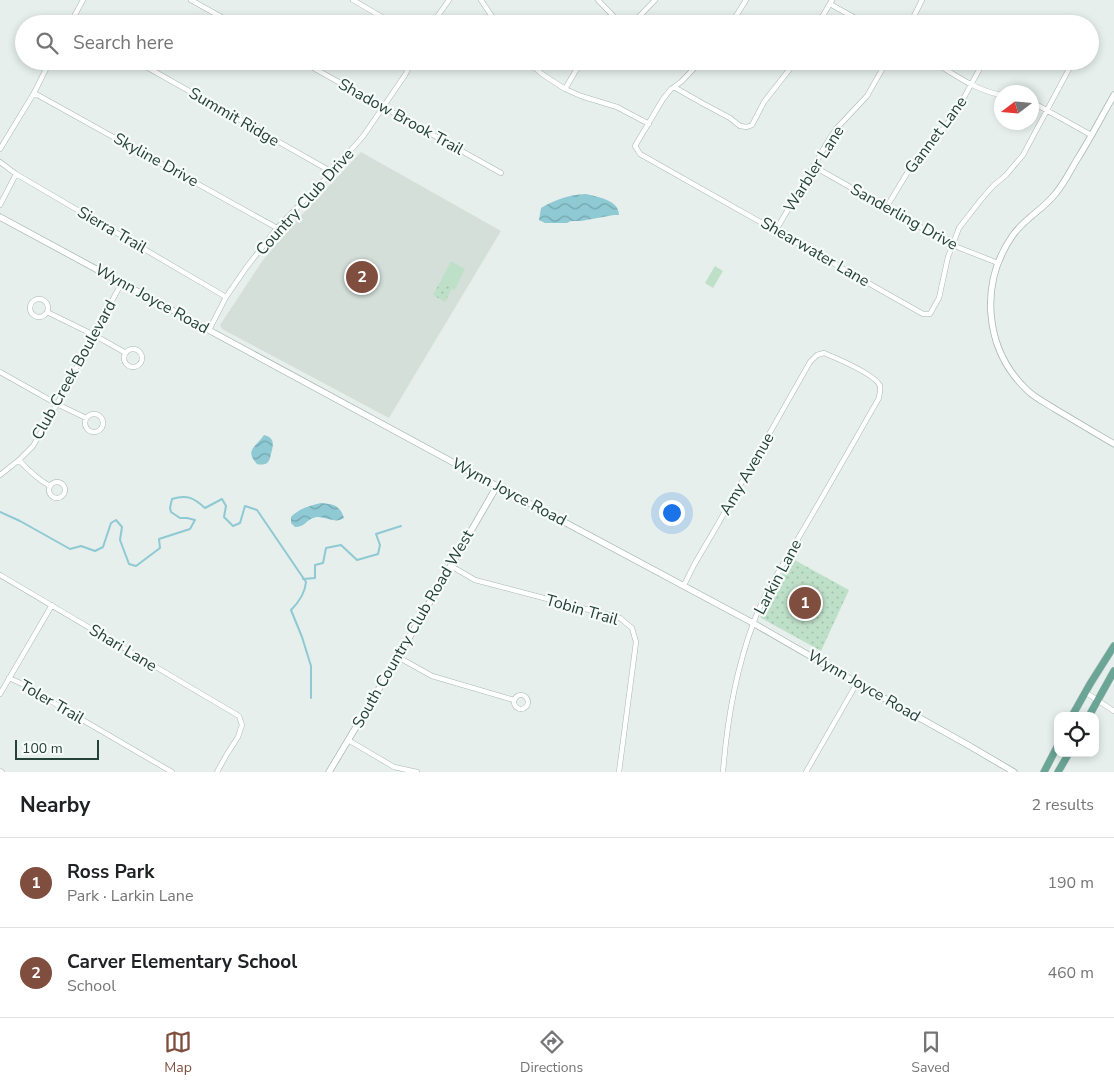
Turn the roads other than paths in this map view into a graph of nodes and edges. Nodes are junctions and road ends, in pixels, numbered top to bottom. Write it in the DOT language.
graph roads {
  1 [pos="83,0"];
  2 [pos="191,0"];
  3 [pos="354,0"];
  4 [pos="449,0"];
  5 [pos="481,0"];
  6 [pos="598,0"];
  7 [pos="655,0"];
  8 [pos="746,0"];
  9 [pos="922,0"];
  10 [pos="831,2"];
  11 [pos="75,15"];
  12 [pos="218,15"];
  13 [pos="379,15"];
  14 [pos="438,15"];
  15 [pos="491,15"];
  16 [pos="612,15"];
  17 [pos="641,15"];
  18 [pos="737,15"];
  19 [pos="823,15"];
  20 [pos="852,15"];
  21 [pos="914,15"];
  22 [pos="45,70"];
  23 [pos="152,70"];
  24 [pos="316,70"];
  25 [pos="408,70"];
  26 [pos="537,70"];
  27 [pos="577,70"];
  28 [pos="692,70"];
  29 [pos="789,70"];
  30 [pos="883,70"];
  31 [pos="948,70"];
  32 [pos="979,70"];
  33 [pos="1069,70"];
  34 [pos="972,84"];
  35 [pos="674,87"];
  36 [pos="565,88"];
  37 [pos="34,92"];
  38 [pos="994,93"];
  39 [pos="1114,95"];
  40 [pos="1039,106"];
  41 [pos="384,108"];
  42 [pos="1047,110"];
  43 [pos="649,124"];
  44 [pos="1092,135"];
  45 [pos="0,149"];
  46 [pos="0,162"];
  47 [pos="813,166"];
  48 [pos="332,172"];
  49 [pos="501,173"];
  50 [pos="16,174"];
  51 [pos="0,205"];
  52 [pos="886,208"];
  53 [pos="0,217"];
  54 [pos="277,228"];
  55 [pos="776,230"];
  56 [pos="952,245"];
  57 [pos="998,263"];
  58 [pos="122,282"];
  59 [pos="226,297"];
  60 [pos="47,312"];
  61 [pos="209,330"];
  62 [pos="94,335"];
  63 [pos="126,353"];
  64 [pos="810,362"];
  65 [pos="0,372"];
  66 [pos="57,404"];
  67 [pos="86,418"];
  68 [pos="1114,444"];
  69 [pos="19,460"];
  70 [pos="0,474"];
  71 [pos="50,486"];
  72 [pos="497,486"];
  73 [pos="450,566"];
  74 [pos="0,575"];
  75 [pos="684,585"];
  76 [pos="52,606"];
  77 [pos="753,623"];
  78 [pos="1114,646"];
  79 [pos="398,657"];
  80 [pos="1114,671"];
  81 [pos="9,678"];
  82 [pos="857,683"];
  83 [pos="1086,692"];
  84 [pos="0,694"];
  85 [pos="514,700"];
  86 [pos="1097,701"];
  87 [pos="1114,711"];
  88 [pos="1074,712"];
  89 [pos="1091,712"];
  90 [pos="348,740"];
  91 [pos="1054,753"];
  92 [pos="1067,757"];
  93 [pos="172,772"];
  94 [pos="217,772"];
  95 [pos="329,772"];
  96 [pos="417,772"];
  97 [pos="618,772"];
  98 [pos="723,772"];
  99 [pos="806,772"];
  100 [pos="1014,772"];
  101 [pos="1044,772"];
  102 [pos="1058,772"];
  1 -- 11 [label="street"];
  2 -- 12 [label="street"];
  3 -- 13 [label="street"];
  4 -- 14 [label="street"];
  5 -- 15 [label="street"];
  6 -- 16 [label="street"];
  7 -- 17 [label="street"];
  8 -- 18 [label="street"];
  9 -- 21 [label="street"];
  10 -- 19 [label="street"];
  10 -- 20 [label="street"];
  22 -- 37 [label="street"];
  23 -- 48 [label="street, Summit Ridge"];
  24 -- 41 [label="street, Shadow Brook Trail"];
  25 -- 41 [label="street, Country Club Drive"];
  26 -- 36 [label="street"];
  27 -- 36 [label="street"];
  28 -- 35 [label="street"];
  29 -- 35 [label="street"];
  30 -- 47 [label="street, Warbler Lane"];
  31 -- 34 [label="street"];
  32 -- 34 [label="street, Gannet Lane"];
  33 -- 42 [label="street"];
  34 -- 38 [label="street"];
  34 -- 52 [label="street, Gannet Lane"];
  35 -- 43 [label="street"];
  36 -- 43 [label="street"];
  37 -- 45 [label="street"];
  37 -- 54 [label="street, Skyline Drive"];
  39 -- 44 [label="street"];
  40 -- 42 [label="street"];
  41 -- 48 [label="street, Country Club Drive"];
  41 -- 49 [label="street, Shadow Brook Trail"];
  42 -- 44 [label="street"];
  42 -- 56 [label="street"];
  43 -- 55 [label="street, Shearwater Lane"];
  44 -- 57 [label="street"];
  46 -- 50 [label="street, Sierra Trail"];
  47 -- 52 [label="street, Sanderling Drive"];
  47 -- 55 [label="street, Warbler Lane"];
  48 -- 54 [label="street, Country Club Drive"];
  50 -- 51 [label="street"];
  50 -- 59 [label="street, Sierra Trail"];
  52 -- 56 [label="street, Sanderling Drive"];
  53 -- 58 [label="street, Wynn Joyce Road"];
  54 -- 59 [label="street, Country Club Drive"];
  55 -- 56 [label="street, Shearwater Lane"];
  56 -- 57 [label="street, Sanderling Drive"];
  57 -- 68 [label="street"];
  58 -- 61 [label="street, Wynn Joyce Road"];
  58 -- 62 [label="street, Club Creek Boulevard"];
  59 -- 61 [label="street, Country Club Drive"];
  60 -- 62 [label="street"];
  61 -- 72 [label="street, Wynn Joyce Road"];
  62 -- 63 [label="street"];
  62 -- 66 [label="street, Club Creek Boulevard"];
  64 -- 75 [label="street, Amy Avenue"];
  64 -- 77 [label="street, Larkin Lane"];
  65 -- 66 [label="street"];
  66 -- 67 [label="street"];
  66 -- 69 [label="street, Club Creek Boulevard"];
  67 -- 67 [label="street"];
  69 -- 70 [label="street, Club Creek Boulevard"];
  69 -- 71 [label="street"];
  72 -- 73 [label="street, South Country Club Road West"];
  72 -- 75 [label="street, Wynn Joyce Road"];
  73 -- 79 [label="street, South Country Club Road West"];
  73 -- 97 [label="street, Tobin Trail"];
  74 -- 76 [label="street, Shari Lane"];
  75 -- 77 [label="street, Wynn Joyce Road"];
  76 -- 81 [label="street"];
  76 -- 94 [label="street, Shari Lane"];
  77 -- 82 [label="street, Wynn Joyce Road"];
  77 -- 98 [label="street, Larkin Lane"];
  78 -- 83 [label="main road"];
  79 -- 85 [label="street"];
  79 -- 90 [label="street, South Country Club Road West"];
  80 -- 86 [label="main road"];
  81 -- 84 [label="street"];
  81 -- 93 [label="street, Toler Trail"];
  82 -- 99 [label="street"];
  82 -- 100 [label="street, Wynn Joyce Road"];
  83 -- 86 [label="street"];
  83 -- 88 [label="main road"];
  86 -- 87 [label="street"];
  86 -- 89 [label="main road"];
  90 -- 95 [label="street, South Country Club Road West"];
  90 -- 96 [label="street"];
  91 -- 101 [label="main road"];
  92 -- 102 [label="main road"];
}
